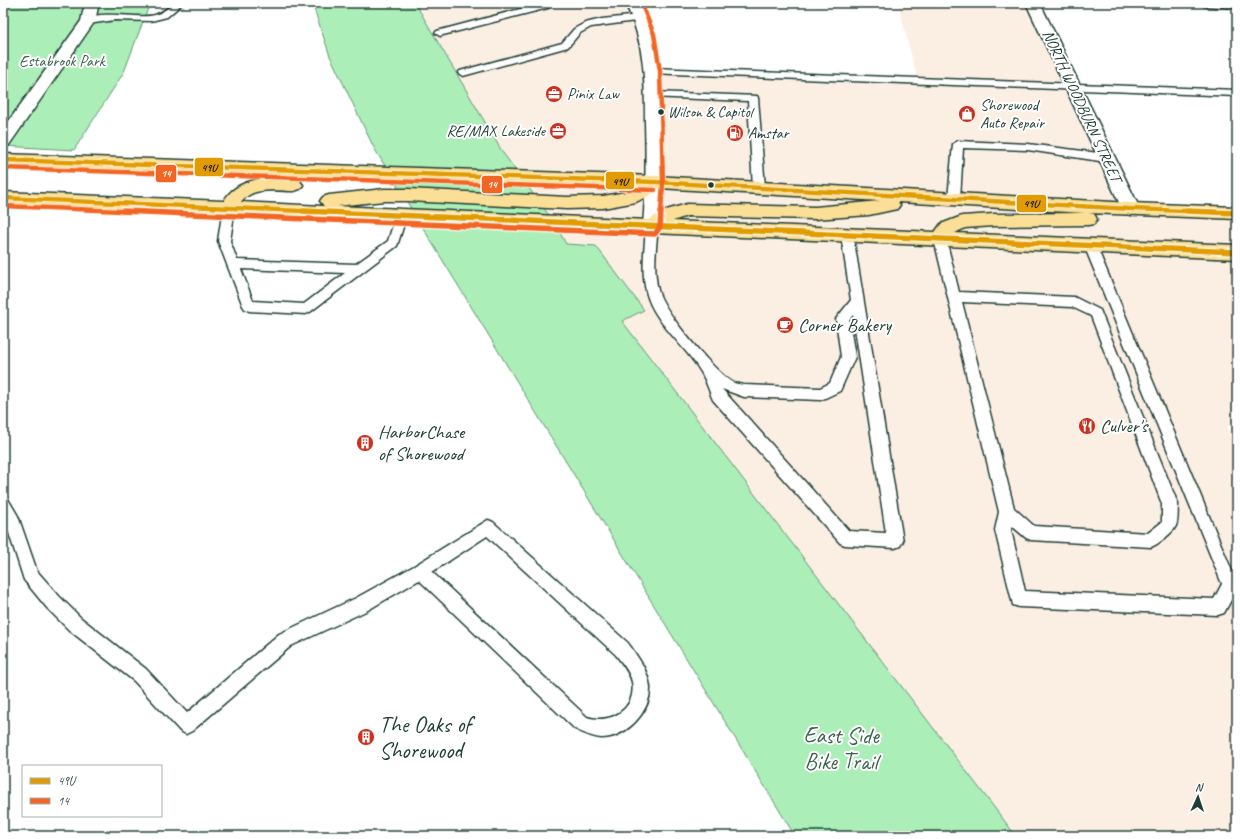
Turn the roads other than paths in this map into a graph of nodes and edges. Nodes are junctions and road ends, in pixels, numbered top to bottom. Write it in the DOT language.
graph roads {
  1 [pos="92,3"];
  2 [pos="179,3"];
  3 [pos="549,3"];
  4 [pos="632,3"];
  5 [pos="1033,3"];
  6 [pos="1209,3"];
  7 [pos="1237,4"];
  8 [pos="640,18"];
  9 [pos="88,21"];
  10 [pos="440,33"];
  11 [pos="652,71"];
  12 [pos="463,73"];
  13 [pos="1073,88"];
  14 [pos="1237,93"];
  15 [pos="653,95"];
  16 [pos="3,141"];
  17 [pos="1106,158"];
  18 [pos="3,160"];
  19 [pos="380,174"];
  20 [pos="655,182"];
  21 [pos="759,188"];
  22 [pos="3,198"];
  23 [pos="932,198"];
  24 [pos="954,199"];
  25 [pos="229,208"];
  26 [pos="1131,209"];
  27 [pos="252,210"];
  28 [pos="1237,213"];
  29 [pos="401,215"];
  30 [pos="652,226"];
  31 [pos="847,235"];
  32 [pos="940,239"];
  33 [pos="1090,246"];
  34 [pos="1237,252"];
  35 [pos="233,264"];
  36 [pos="359,269"];
  37 [pos="954,297"];
  38 [pos="857,302"];
  39 [pos="1116,306"];
  40 [pos="1096,313"];
  41 [pos="707,369"];
  42 [pos="3,504"];
  43 [pos="1007,512"];
  44 [pos="420,571"];
  1 -- 9 [label="street"];
  2 -- 9 [label="lane"];
  3 -- 10 [label="lane"];
  4 -- 8 [label="street"];
  5 -- 13 [label="street, NORTH WOODBURN STREET"];
  6 -- 7 [label="street"];
  8 -- 11 [label="street"];
  8 -- 12 [label="lane"];
  9 -- 16 [label="street"];
  11 -- 13 [label="lane"];
  11 -- 15 [label="street"];
  13 -- 14 [label="lane"];
  13 -- 17 [label="street, NORTH WOODBURN STREET"];
  15 -- 20 [label="street"];
  15 -- 21 [label="lane"];
  17 -- 24 [label="lane"];
  17 -- 26 [label="street, NORTH WOODBURN STREET"];
  18 -- 19 [label="main road"];
  19 -- 20 [label="main road"];
  19 -- 25 [label="main road"];
  20 -- 21 [label="main road"];
  20 -- 27 [label="main road"];
  20 -- 30 [label="street"];
  21 -- 23 [label="main road"];
  22 -- 25 [label="main road"];
  23 -- 24 [label="main road"];
  23 -- 30 [label="main road"];
  24 -- 26 [label="main road"];
  25 -- 27 [label="main road"];
  25 -- 35 [label="lane"];
  26 -- 28 [label="main road"];
  26 -- 32 [label="main road"];
  27 -- 29 [label="main road"];
  29 -- 30 [label="main road"];
  29 -- 36 [label="lane"];
  30 -- 31 [label="main road"];
  30 -- 41 [label="lane"];
  31 -- 32 [label="main road"];
  31 -- 38 [label="lane"];
  32 -- 33 [label="main road"];
  32 -- 37 [label="lane"];
  33 -- 34 [label="main road"];
  33 -- 39 [label="lane"];
  35 -- 36 [label="lane"];
  35 -- 36 [label="lane"];
  37 -- 40 [label="lane"];
  37 -- 43 [label="lane"];
  38 -- 41 [label="lane"];
  38 -- 41 [label="lane"];
  39 -- 40 [label="lane"];
  39 -- 43 [label="lane"];
  40 -- 43 [label="lane"];
  42 -- 44 [label="lane"];
  44 -- 44 [label="lane"];
}
